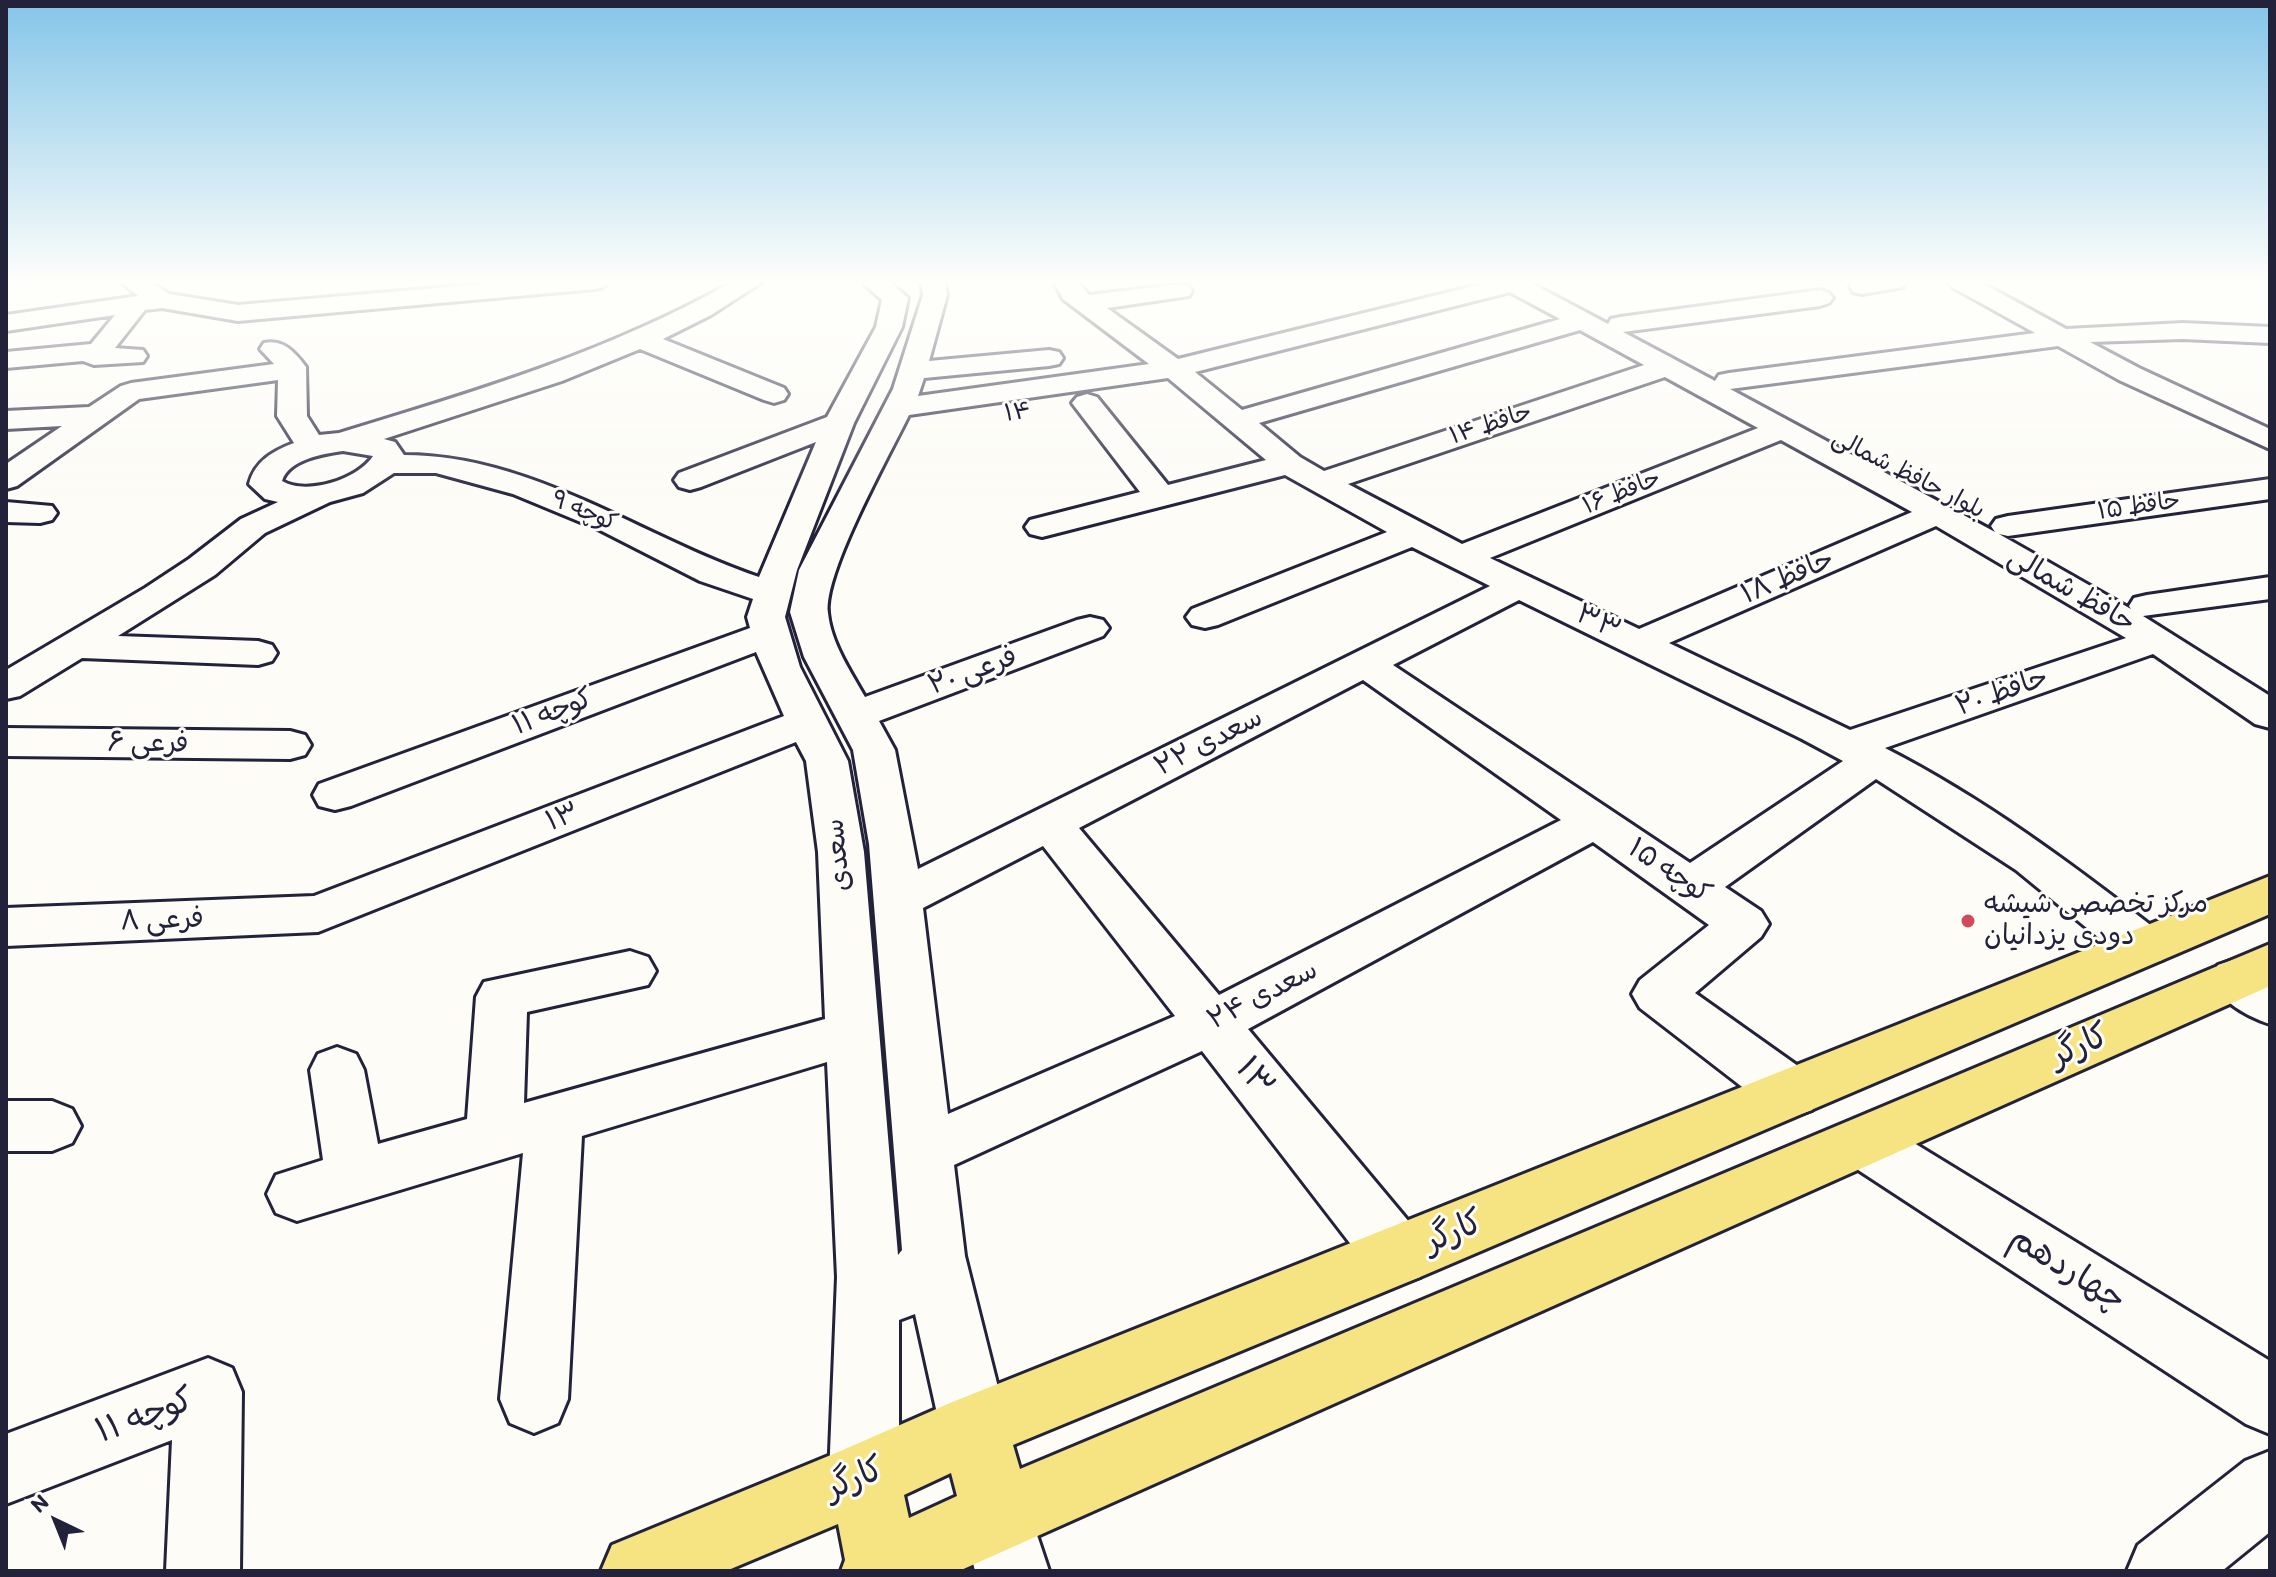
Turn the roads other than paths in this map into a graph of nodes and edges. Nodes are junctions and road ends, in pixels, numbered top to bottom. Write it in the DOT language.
graph roads {
  1 [pos="95,356"];
  2 [pos="133,356"];
  3 [pos="278,356"];
  4 [pos="599,356"];
  5 [pos="680,356"];
  6 [pos="874,356"];
  7 [pos="903,356"];
  8 [pos="1083,356"];
  9 [pos="1098,356"];
  10 [pos="1155,356"];
  11 [pos="1223,356"];
  12 [pos="1462,356"];
  13 [pos="1643,356"];
  14 [pos="1680,356"];
  15 [pos="1924,356"];
  16 [pos="2096,356"];
  17 [pos="1171,368"];
  18 [pos="1664,368"];
  19 [pos="292,370"];
  20 [pos="1729,381"];
  21 [pos="774,394"];
  22 [pos="1087,403"];
  23 [pos="899,404"];
  24 [pos="462,405"];
  25 [pos="97,416"];
  26 [pos="292,416"];
  27 [pos="6,420"];
  28 [pos="1238,420"];
  29 [pos="839,423"];
  30 [pos="1783,429"];
  31 [pos="2266,436"];
  32 [pos="333,444"];
  33 [pos="385,457"];
  34 [pos="11,471"];
  35 [pos="1304,474"];
  36 [pos="270,480"];
  37 [pos="690,480"];
  38 [pos="2270,489"];
  39 [pos="321,494"];
  40 [pos="1161,497"];
  41 [pos="6,512"];
  42 [pos="40,513"];
  43 [pos="1938,513"];
  44 [pos="253,526"];
  45 [pos="2008,526"];
  46 [pos="1042,527"];
  47 [pos="1414,534"];
  48 [pos="1461,557"];
  49 [pos="1520,585"];
  50 [pos="2270,588"];
  51 [pos="772,613"];
  52 [pos="1205,617"];
  53 [pos="2152,623"];
  54 [pos="1090,628"];
  55 [pos="1638,643"];
  56 [pos="75,646"];
  57 [pos="258,653"];
  58 [pos="1366,664"];
  59 [pos="2270,680"];
  60 [pos="6,687"];
  61 [pos="855,715"];
  62 [pos="2270,715"];
  63 [pos="808,722"];
  64 [pos="6,742"];
  65 [pos="290,745"];
  66 [pos="1860,753"];
  67 [pos="335,795"];
  68 [pos="1594,822"];
  69 [pos="1051,824"];
  70 [pos="1692,886"];
  71 [pos="2270,894"];
  72 [pos="898,900"];
  73 [pos="318,914"];
  74 [pos="6,927"];
  75 [pos="2144,947"];
  76 [pos="630,971"];
  77 [pos="2259,982"];
  78 [pos="1210,1024"];
  79 [pos="851,1033"];
  80 [pos="337,1070"];
  81 [pos="1792,1093"];
  82 [pos="554,1119"];
  83 [pos="494,1137"];
  84 [pos="1863,1142"];
  85 [pos="923,1152"];
  86 [pos="355,1177"];
  87 [pos="297,1194"];
  88 [pos="934,1256"];
  89 [pos="1398,1256"];
  90 [pos="868,1277"];
  91 [pos="534,1399"];
  92 [pos="2270,1400"];
  93 [pos="974,1427"];
  94 [pos="6,1469"];
  95 [pos="864,1477"];
  96 [pos="2270,1486"];
  97 [pos="1004,1543"];
  98 [pos="882,1570"];
  99 [pos="203,1571"];
  100 [pos="638,1571"];
  101 [pos="2164,1571"];
  1 -- 2 [label="street"];
  3 -- 19 [label="street"];
  4 -- 24 [label="street"];
  5 -- 21 [label="street"];
  6 -- 29 [label="street, سعدی"];
  7 -- 23 [label="street, سعدی"];
  8 -- 23 [label="street"];
  9 -- 17 [label="street"];
  10 -- 17 [label="street, ۳۳"];
  11 -- 17 [label="street"];
  12 -- 28 [label="street"];
  13 -- 18 [label="street"];
  14 -- 20 [label="street, بلوار حافظ شمالی"];
  15 -- 20 [label="street"];
  16 -- 31 [label="street"];
  17 -- 22 [label="street, ۱۴"];
  17 -- 23 [label="street"];
  17 -- 28 [label="street, ۳۳"];
  18 -- 30 [label="street"];
  18 -- 35 [label="street, حافظ ۱۴"];
  19 -- 25 [label="street"];
  19 -- 26 [label="street"];
  20 -- 45 [label="street, بلوار حافظ شمالی"];
  22 -- 23 [label="street, ۱۴"];
  22 -- 40 [label="street"];
  23 -- 61 [label="street, سعدی"];
  24 -- 32 [label="street"];
  24 -- 33 [label="street"];
  25 -- 27 [label="street"];
  25 -- 34 [label="street"];
  26 -- 32 [label="street"];
  26 -- 36 [label="street"];
  28 -- 35 [label="street, ۳۳"];
  29 -- 37 [label="street"];
  29 -- 51 [label="street, سعدی"];
  30 -- 43 [label="street, حافظ شمالی"];
  30 -- 48 [label="street, حافظ ۱۶"];
  32 -- 33 [label="street, کوچه ۹"];
  32 -- 36 [label="street"];
  33 -- 39 [label="street"];
  33 -- 51 [label="street, کوچه ۹"];
  35 -- 40 [label="street, حافظ ۱۴"];
  35 -- 47 [label="street, ۳۳"];
  36 -- 39 [label="street"];
  36 -- 44 [label="street"];
  38 -- 45 [label="street, حافظ ۱۵"];
  39 -- 44 [label="street"];
  40 -- 46 [label="street, حافظ ۱۴"];
  41 -- 42 [label="street"];
  43 -- 53 [label="street, حافظ شمالی"];
  43 -- 55 [label="street, حافظ ۱۸"];
  44 -- 56 [label="street"];
  45 -- 53 [label="street, بلوار حافظ شمالی"];
  47 -- 48 [label="street, ۳۳"];
  47 -- 52 [label="street"];
  48 -- 49 [label="street, ۳۳"];
  49 -- 55 [label="street, ۳۳"];
  49 -- 58 [label="street, سعدی ۲۲"];
  50 -- 53 [label="street, حافظ ۲۰"];
  51 -- 63 [label="street, سعدی"];
  51 -- 67 [label="street, کوچه ۱۱"];
  53 -- 59 [label="street, بلوار حافظ شمالی"];
  53 -- 62 [label="street, حافظ شمالی"];
  53 -- 66 [label="street, حافظ ۲۰"];
  54 -- 61 [label="street, فرعی ۲۰"];
  55 -- 66 [label="street, ۳۳"];
  56 -- 57 [label="street"];
  56 -- 60 [label="street"];
  58 -- 68 [label="street, کوچه ۱۵"];
  58 -- 69 [label="street, سعدی ۲۲"];
  61 -- 72 [label="street, سعدی"];
  63 -- 73 [label="street, ۱۳"];
  63 -- 79 [label="street, سعدی"];
  64 -- 65 [label="street, فرعی ۶"];
  66 -- 70 [label="street, حافظ ۲۰"];
  66 -- 75 [label="street, ۳۳"];
  68 -- 70 [label="street, کوچه ۱۵"];
  68 -- 78 [label="street, سعدی ۲۴"];
  69 -- 72 [label="street, سعدی ۲۲"];
  69 -- 78 [label="street, ۱۳"];
  70 -- 81 [label="street, کوچه ۱۵"];
  71 -- 75 [label="main road, کارگر"];
  72 -- 85 [label="street, سعدی"];
  73 -- 74 [label="street, فرعی ۸"];
  75 -- 81 [label="main road, کارگر"];
  76 -- 83 [label="street"];
  77 -- 84 [label="main road, کارگر"];
  78 -- 85 [label="street, سعدی ۲۴"];
  78 -- 89 [label="street, ۱۳"];
  79 -- 82 [label="street"];
  79 -- 90 [label="street, سعدی"];
  80 -- 86 [label="street"];
  81 -- 89 [label="main road, کارگر"];
  82 -- 83 [label="street"];
  82 -- 91 [label="street"];
  83 -- 86 [label="street"];
  84 -- 92 [label="street, چهاردهم"];
  84 -- 97 [label="main road, کارگر"];
  85 -- 88 [label="street, سعدی"];
  86 -- 87 [label="street"];
  88 -- 90 [label="street"];
  88 -- 93 [label="street, سعدی"];
  89 -- 93 [label="main road, کارگر"];
  90 -- 95 [label="street, سعدی"];
  93 -- 95 [label="main road, کارگر"];
  93 -- 97 [label="main road"];
  94 -- 99 [label="street, کوچه ۱۱"];
  95 -- 98 [label="main road"];
  95 -- 100 [label="main road, کارگر"];
  96 -- 101 [label="street"];
  97 -- 98 [label="main road, کارگر"];
}
